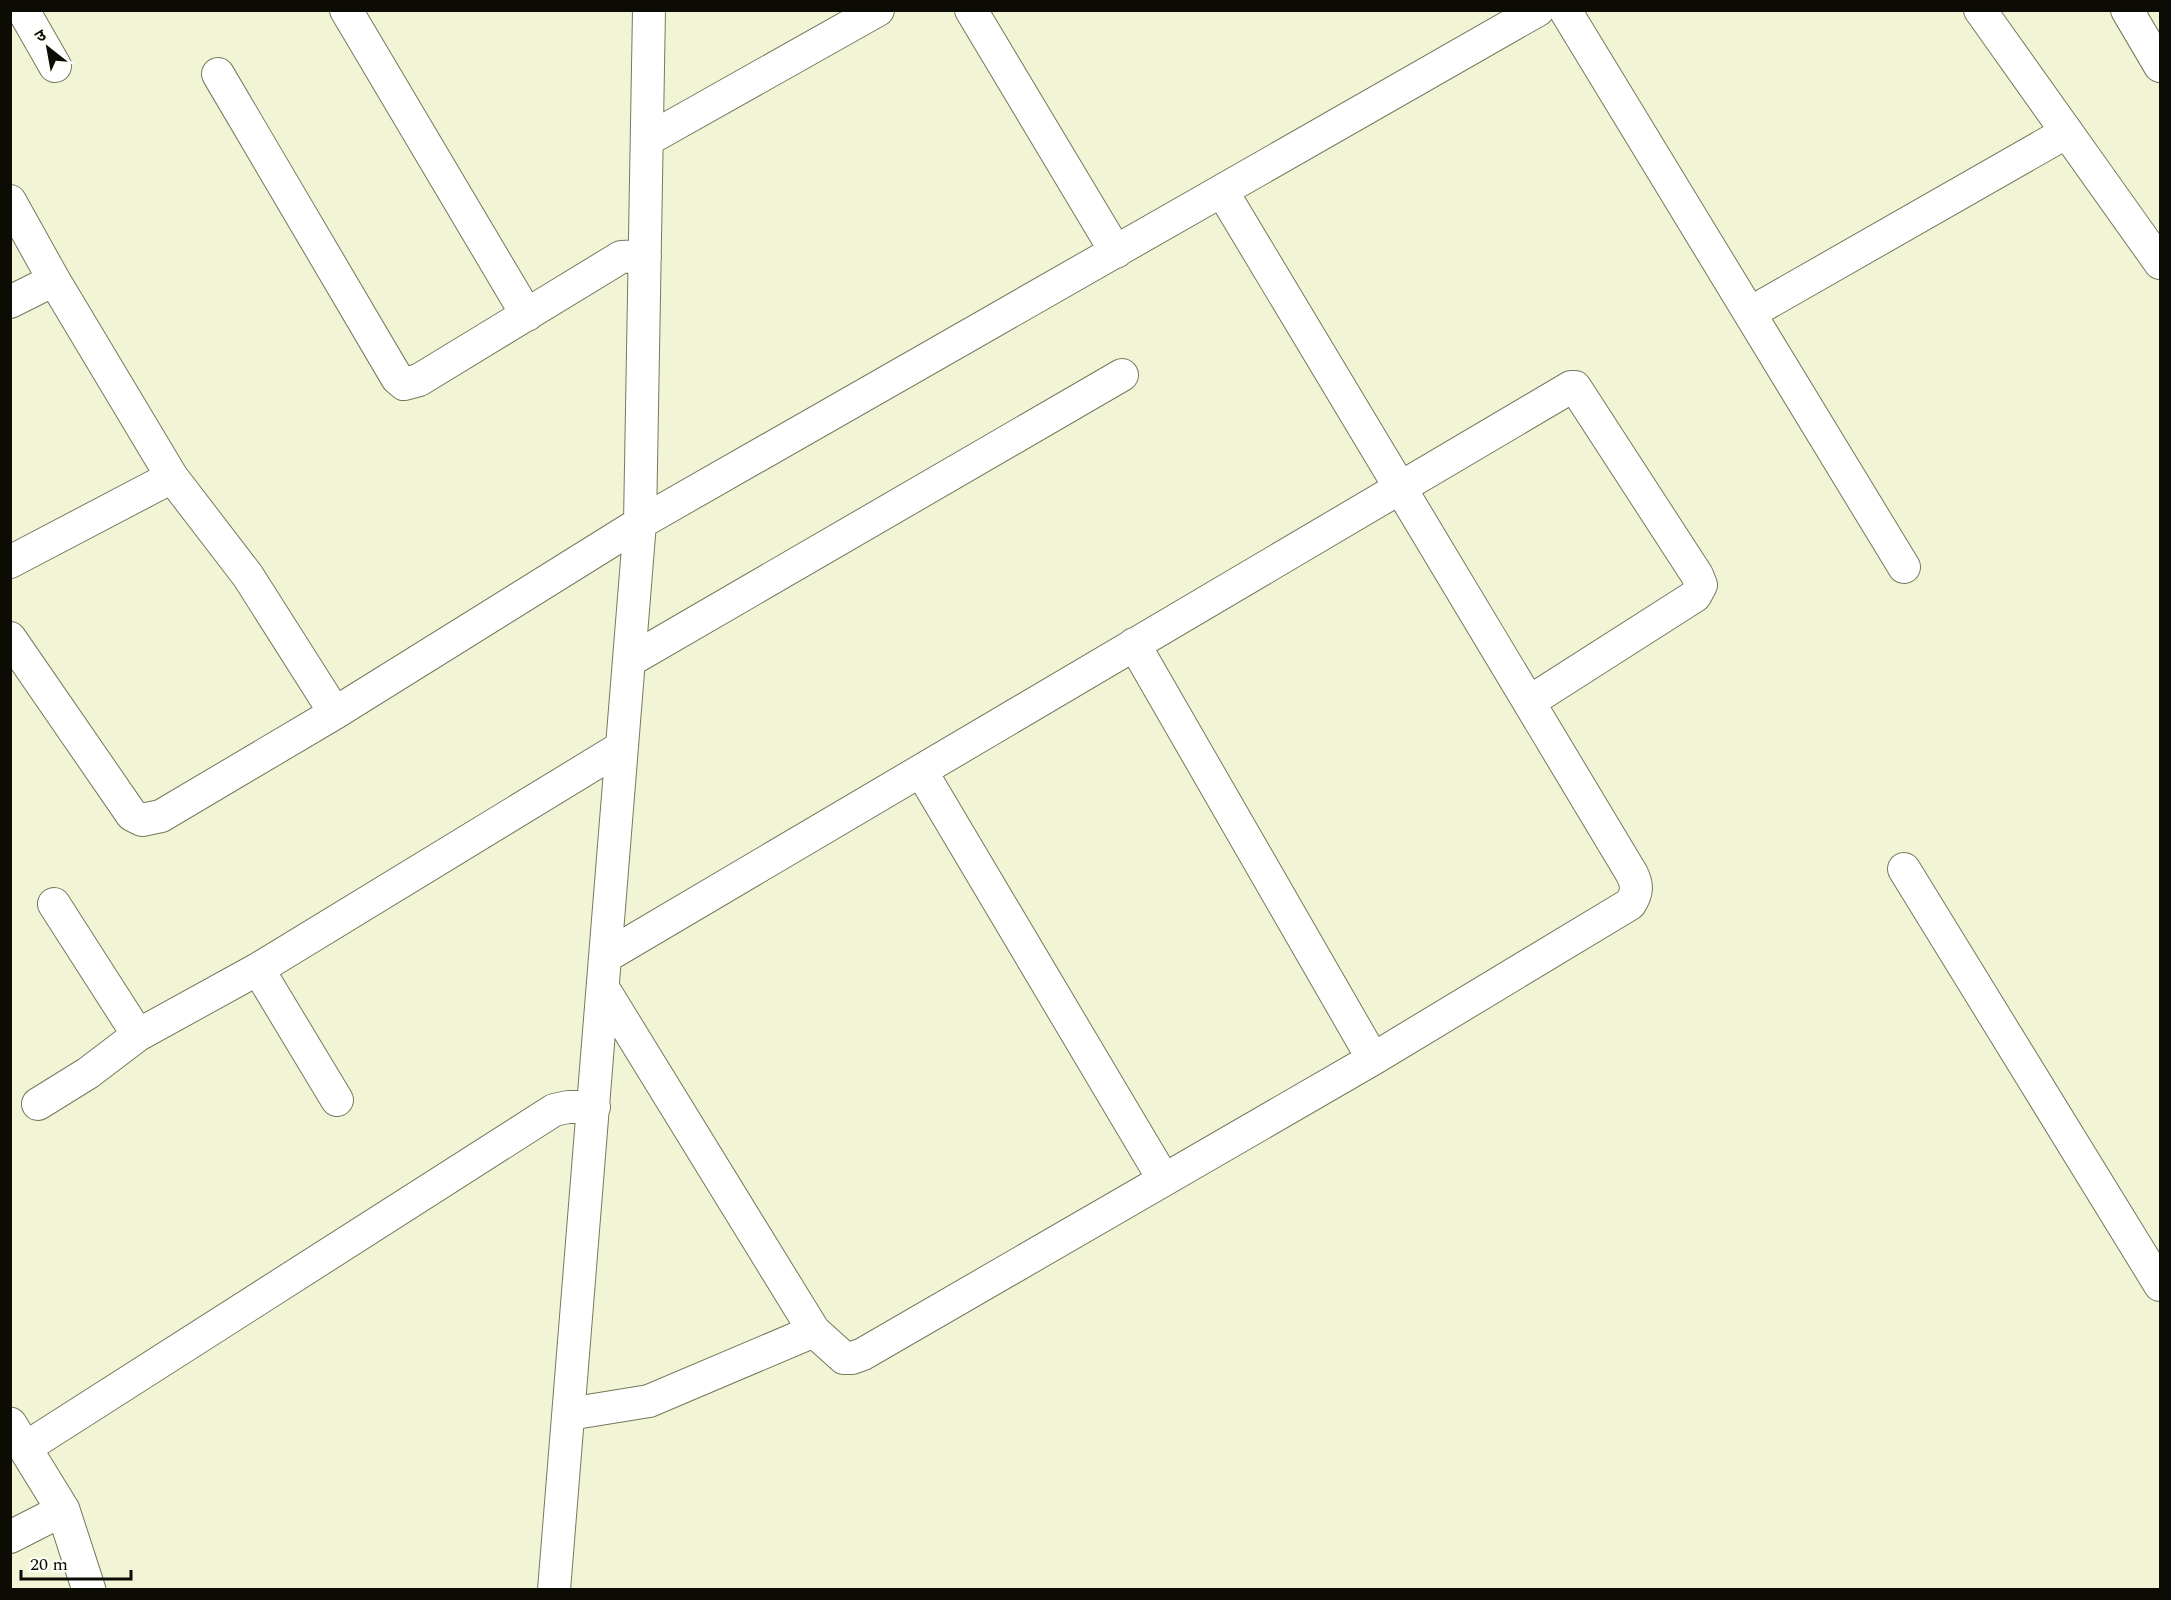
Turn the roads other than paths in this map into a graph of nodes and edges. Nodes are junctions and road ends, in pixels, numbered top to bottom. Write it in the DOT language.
graph roads {
  1 [pos="23,10"];
  2 [pos="346,10"];
  3 [pos="649,10"];
  4 [pos="878,10"];
  5 [pos="971,10"];
  6 [pos="1538,10"];
  7 [pos="1565,10"];
  8 [pos="1980,10"];
  9 [pos="2127,10"];
  10 [pos="55,66"];
  11 [pos="2160,66"];
  12 [pos="218,74"];
  13 [pos="2067,132"];
  14 [pos="647,140"];
  15 [pos="1222,191"];
  16 [pos="10,201"];
  17 [pos="1116,252"];
  18 [pos="645,256"];
  19 [pos="2160,262"];
  20 [pos="54,280"];
  21 [pos="10,302"];
  22 [pos="1750,313"];
  23 [pos="527,315"];
  24 [pos="1122,375"];
  25 [pos="172,477"];
  26 [pos="1400,487"];
  27 [pos="640,523"];
  28 [pos="10,562"];
  29 [pos="1904,567"];
  30 [pos="10,639"];
  31 [pos="1134,644"];
  32 [pos="629,661"];
  33 [pos="1529,702"];
  34 [pos="335,713"];
  35 [pos="622,747"];
  36 [pos="921,771"];
  37 [pos="1904,869"];
  38 [pos="54,904"];
  39 [pos="605,957"];
  40 [pos="258,969"];
  41 [pos="603,988"];
  42 [pos="138,1035"];
  43 [pos="1373,1059"];
  44 [pos="337,1100"];
  45 [pos="38,1104"];
  46 [pos="594,1107"];
  47 [pos="1164,1180"];
  48 [pos="2150,1243"];
  49 [pos="2160,1285"];
  50 [pos="814,1331"];
  51 [pos="569,1414"];
  52 [pos="18,1436"];
  53 [pos="63,1510"];
  54 [pos="10,1537"];
  55 [pos="89,1590"];
  56 [pos="554,1590"];
  1 -- 10 [label="street"];
  2 -- 23 [label="street"];
  3 -- 14 [label="street"];
  4 -- 14 [label="street"];
  5 -- 17 [label="street"];
  6 -- 15 [label="street"];
  7 -- 22 [label="street"];
  8 -- 13 [label="street"];
  9 -- 11 [label="street"];
  12 -- 23 [label="street"];
  13 -- 19 [label="street"];
  13 -- 22 [label="street"];
  14 -- 18 [label="street"];
  15 -- 17 [label="street"];
  15 -- 26 [label="street"];
  16 -- 20 [label="street"];
  17 -- 27 [label="street"];
  18 -- 23 [label="street"];
  18 -- 27 [label="street"];
  20 -- 21 [label="street"];
  20 -- 25 [label="street"];
  22 -- 29 [label="street"];
  24 -- 32 [label="street"];
  25 -- 28 [label="street"];
  25 -- 34 [label="street"];
  26 -- 31 [label="street"];
  26 -- 33 [label="street"];
  26 -- 33 [label="street"];
  27 -- 32 [label="street"];
  27 -- 34 [label="street"];
  30 -- 34 [label="street"];
  31 -- 36 [label="street"];
  31 -- 43 [label="street"];
  32 -- 35 [label="street"];
  33 -- 43 [label="street"];
  35 -- 39 [label="street"];
  35 -- 40 [label="street"];
  36 -- 39 [label="street"];
  36 -- 47 [label="street"];
  37 -- 48 [label="street"];
  38 -- 42 [label="street"];
  39 -- 41 [label="street"];
  40 -- 42 [label="street"];
  40 -- 44 [label="street"];
  41 -- 46 [label="street"];
  41 -- 50 [label="street"];
  42 -- 45 [label="street"];
  43 -- 47 [label="street"];
  46 -- 51 [label="street"];
  46 -- 52 [label="street"];
  47 -- 50 [label="street"];
  48 -- 49 [label="street"];
  50 -- 51 [label="street"];
  51 -- 56 [label="street"];
  52 -- 53 [label="street"];
  53 -- 54 [label="street"];
  53 -- 55 [label="street"];
}
